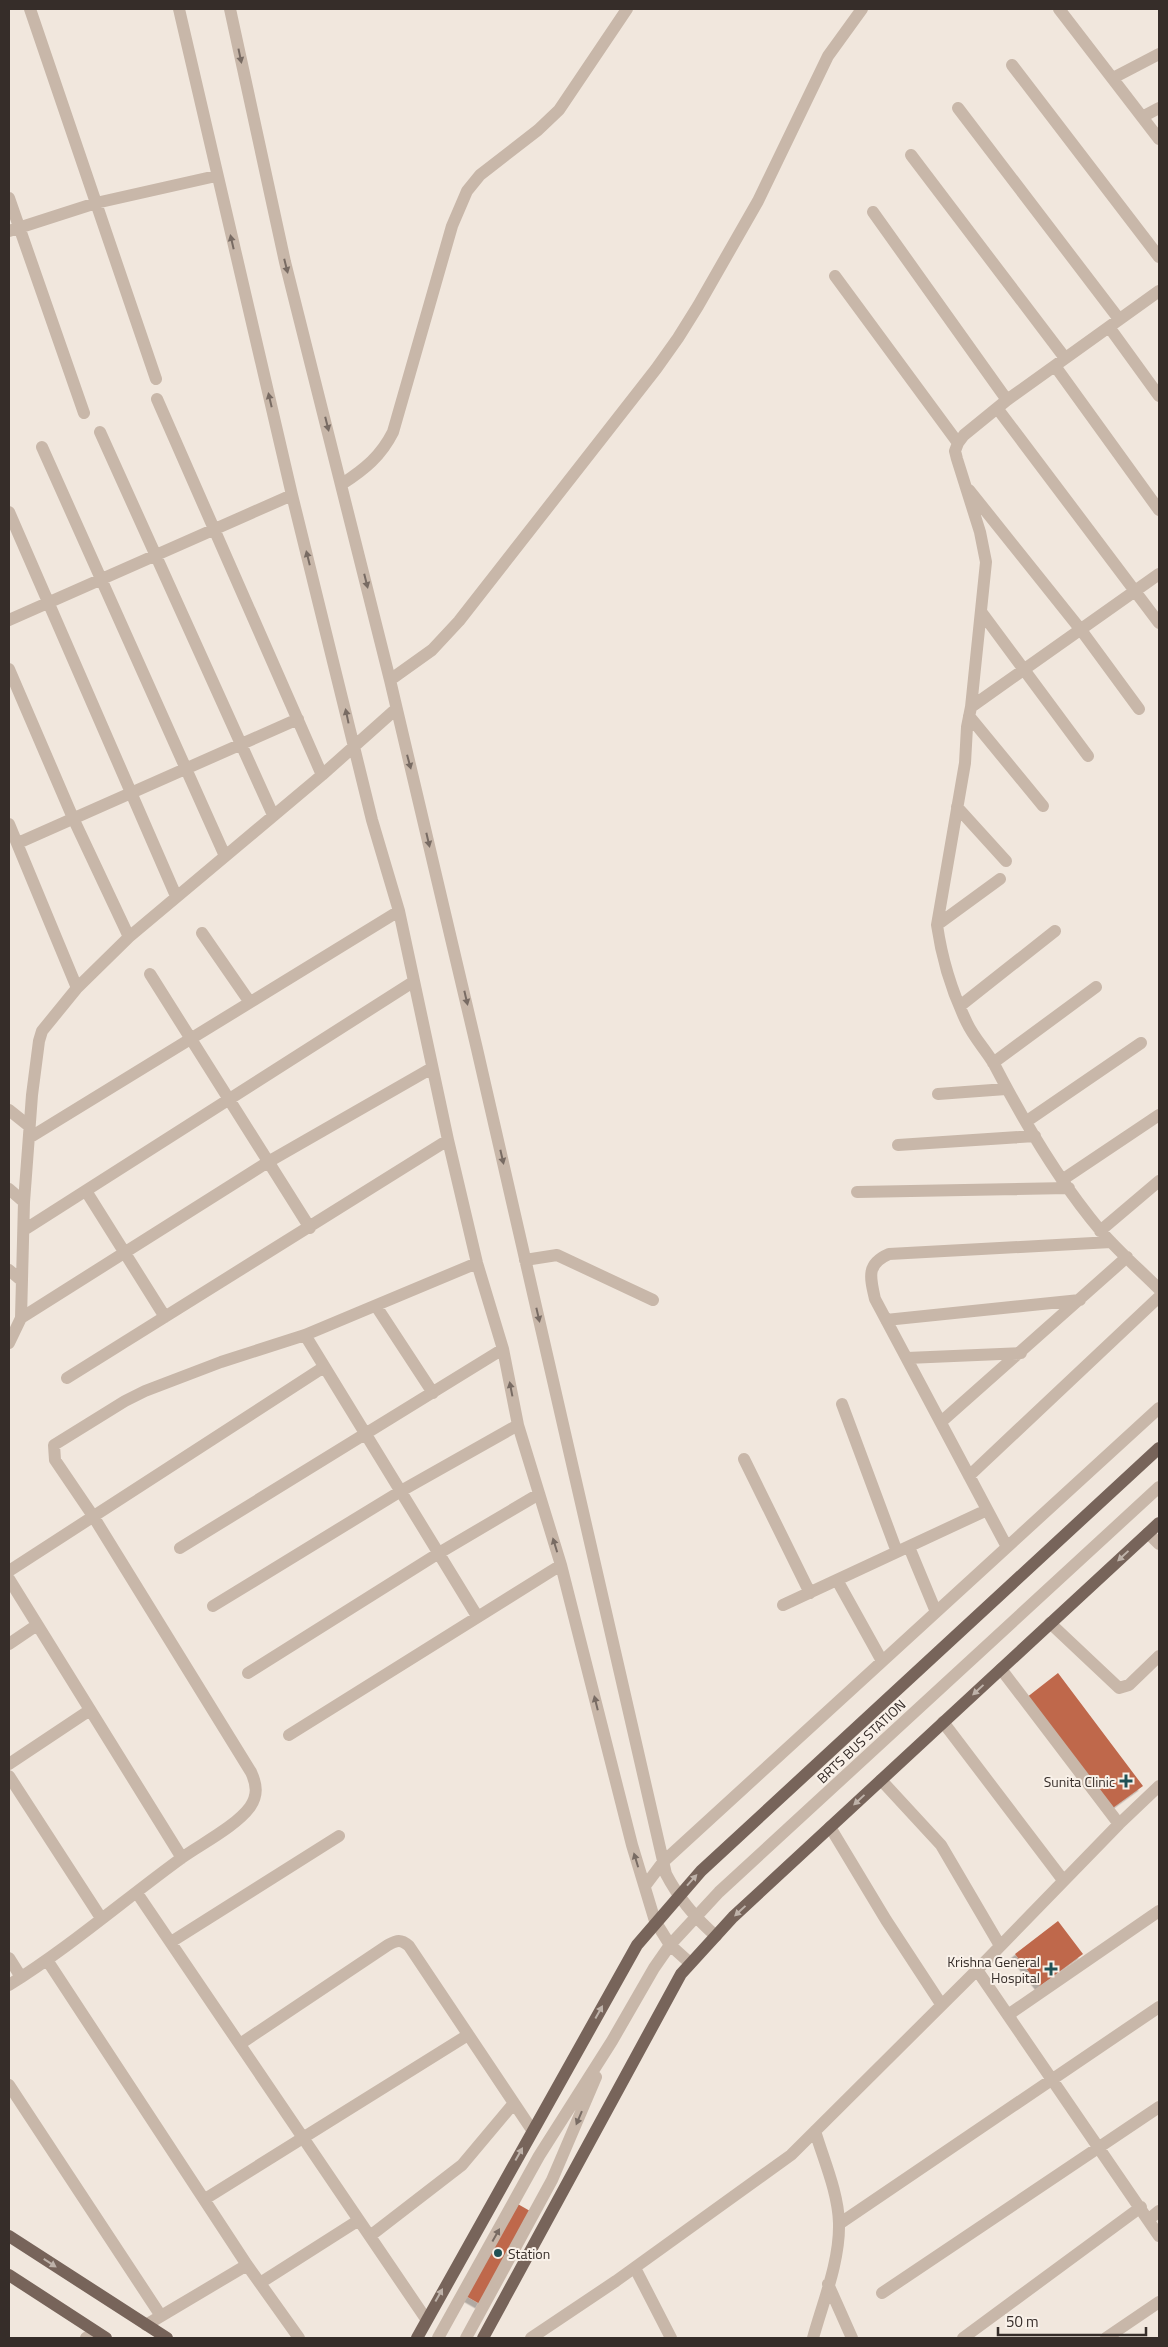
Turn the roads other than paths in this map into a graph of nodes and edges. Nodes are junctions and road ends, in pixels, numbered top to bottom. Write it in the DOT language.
graph roads {
  1 [pos="30,9"];
  2 [pos="179,9"];
  3 [pos="230,9"];
  4 [pos="627,9"];
  5 [pos="862,9"];
  6 [pos="1060,9"];
  7 [pos="1159,54"];
  8 [pos="1012,65"];
  9 [pos="1113,78"];
  10 [pos="958,108"];
  11 [pos="1159,108"];
  12 [pos="1142,117"];
  13 [pos="1159,139"];
  14 [pos="911,155"];
  15 [pos="216,176"];
  16 [pos="9,198"];
  17 [pos="96,203"];
  18 [pos="873,212"];
  19 [pos="14,229"];
  20 [pos="1159,257"];
  21 [pos="835,276"];
  22 [pos="1159,291"];
  23 [pos="1114,323"];
  24 [pos="1060,362"];
  25 [pos="156,379"];
  26 [pos="1159,396"];
  27 [pos="157,399"];
  28 [pos="1007,400"];
  29 [pos="997,408"];
  30 [pos="84,413"];
  31 [pos="100,432"];
  32 [pos="958,442"];
  33 [pos="42,447"];
  34 [pos="964,483"];
  35 [pos="342,484"];
  36 [pos="292,495"];
  37 [pos="1159,510"];
  38 [pos="9,512"];
  39 [pos="213,528"];
  40 [pos="155,555"];
  41 [pos="1159,574"];
  42 [pos="101,580"];
  43 [pos="1135,591"];
  44 [pos="50,603"];
  45 [pos="982,613"];
  46 [pos="9,620"];
  47 [pos="1159,623"];
  48 [pos="1081,630"];
  49 [pos="9,669"];
  50 [pos="1024,670"];
  51 [pos="390,680"];
  52 [pos="396,709"];
  53 [pos="1140,709"];
  54 [pos="970,712"];
  55 [pos="298,719"];
  56 [pos="241,745"];
  57 [pos="354,745"];
  58 [pos="1088,756"];
  59 [pos="186,769"];
  60 [pos="322,775"];
  61 [pos="130,793"];
  62 [pos="1043,806"];
  63 [pos="957,807"];
  64 [pos="273,815"];
  65 [pos="73,818"];
  66 [pos="9,824"];
  67 [pos="18,843"];
  68 [pos="226,856"];
  69 [pos="1006,861"];
  70 [pos="1000,878"];
  71 [pos="176,896"];
  72 [pos="399,911"];
  73 [pos="937,925"];
  74 [pos="1055,931"];
  75 [pos="202,933"];
  76 [pos="129,937"];
  77 [pos="150,974"];
  78 [pos="413,982"];
  79 [pos="1096,987"];
  80 [pos="77,988"];
  81 [pos="249,1001"];
  82 [pos="960,1006"];
  83 [pos="190,1038"];
  84 [pos="1141,1043"];
  85 [pos="993,1063"];
  86 [pos="432,1068"];
  87 [pos="1006,1089"];
  88 [pos="938,1094"];
  89 [pos="230,1100"];
  90 [pos="9,1110"];
  91 [pos="1159,1115"];
  92 [pos="1027,1122"];
  93 [pos="29,1132"];
  94 [pos="1035,1136"];
  95 [pos="448,1140"];
  96 [pos="898,1145"];
  97 [pos="268,1162"];
  98 [pos="1159,1182"];
  99 [pos="1065,1184"];
  100 [pos="9,1189"];
  101 [pos="86,1191"];
  102 [pos="857,1192"];
  103 [pos="24,1202"];
  104 [pos="310,1228"];
  105 [pos="24,1230"];
  106 [pos="1100,1231"];
  107 [pos="1112,1242"];
  108 [pos="125,1252"];
  109 [pos="1127,1257"];
  110 [pos="525,1260"];
  111 [pos="478,1263"];
  112 [pos="9,1270"];
  113 [pos="22,1281"];
  114 [pos="1159,1289"];
  115 [pos="1159,1296"];
  116 [pos="653,1300"];
  117 [pos="1080,1300"];
  118 [pos="376,1306"];
  119 [pos="165,1317"];
  120 [pos="21,1318"];
  121 [pos="886,1320"];
  122 [pos="305,1335"];
  123 [pos="9,1343"];
  124 [pos="503,1349"];
  125 [pos="1021,1353"];
  126 [pos="907,1358"];
  127 [pos="324,1366"];
  128 [pos="67,1378"];
  129 [pos="433,1393"];
  130 [pos="842,1404"];
  131 [pos="1159,1408"];
  132 [pos="940,1422"];
  133 [pos="518,1426"];
  134 [pos="366,1434"];
  135 [pos="1159,1448"];
  136 [pos="744,1459"];
  137 [pos="969,1476"];
  138 [pos="1159,1487"];
  139 [pos="401,1491"];
  140 [pos="539,1494"];
  141 [pos="987,1510"];
  142 [pos="93,1516"];
  143 [pos="1159,1523"];
  144 [pos="1148,1533"];
  145 [pos="1159,1544"];
  146 [pos="909,1547"];
  147 [pos="1007,1547"];
  148 [pos="180,1548"];
  149 [pos="897,1552"];
  150 [pos="439,1553"];
  151 [pos="561,1565"];
  152 [pos="9,1571"];
  153 [pos="9,1579"];
  154 [pos="837,1580"];
  155 [pos="810,1592"];
  156 [pos="784,1605"];
  157 [pos="213,1606"];
  158 [pos="936,1612"];
  159 [pos="477,1616"];
  160 [pos="1050,1623"];
  161 [pos="37,1625"];
  162 [pos="9,1644"];
  163 [pos="1159,1656"];
  164 [pos="882,1661"];
  165 [pos="1001,1669"];
  166 [pos="248,1673"];
  167 [pos="90,1710"];
  168 [pos="943,1722"];
  169 [pos="289,1735"];
  170 [pos="9,1764"];
  171 [pos="9,1776"];
  172 [pos="882,1780"];
  173 [pos="1159,1786"];
  174 [pos="1119,1824"];
  175 [pos="830,1827"];
  176 [pos="339,1836"];
  177 [pos="182,1858"];
  178 [pos="663,1862"];
  179 [pos="1063,1880"];
  180 [pos="645,1886"];
  181 [pos="137,1893"];
  182 [pos="678,1896"];
  183 [pos="1159,1911"];
  184 [pos="101,1918"];
  185 [pos="695,1918"];
  186 [pos="655,1921"];
  187 [pos="716,1936"];
  188 [pos="171,1942"];
  189 [pos="999,1944"];
  190 [pos="670,1945"];
  191 [pos="9,1958"];
  192 [pos="47,1960"];
  193 [pos="690,1963"];
  194 [pos="976,1970"];
  195 [pos="21,1977"];
  196 [pos="9,1985"];
  197 [pos="941,2004"];
  198 [pos="1159,2007"];
  199 [pos="1008,2015"];
  200 [pos="468,2035"];
  201 [pos="612,2041"];
  202 [pos="240,2044"];
  203 [pos="1053,2081"];
  204 [pos="9,2085"];
  205 [pos="514,2103"];
  206 [pos="1159,2108"];
  207 [pos="532,2130"];
  208 [pos="815,2131"];
  209 [pos="303,2138"];
  210 [pos="1100,2148"];
  211 [pos="205,2199"];
  212 [pos="1141,2207"];
  213 [pos="1159,2211"];
  214 [pos="359,2220"];
  215 [pos="1148,2220"];
  216 [pos="839,2224"];
  217 [pos="9,2236"];
  218 [pos="370,2236"];
  219 [pos="1159,2236"];
  220 [pos="247,2265"];
  221 [pos="635,2268"];
  222 [pos="9,2275"];
  223 [pos="260,2283"];
  224 [pos="828,2284"];
  225 [pos="882,2293"];
  226 [pos="1159,2302"];
  227 [pos="161,2316"];
  228 [pos="426,2319"];
  229 [pos="146,2325"];
  230 [pos="96,2336"];
  231 [pos="167,2338"];
  232 [pos="299,2338"];
  233 [pos="416,2338"];
  234 [pos="438,2338"];
  235 [pos="466,2338"];
  236 [pos="483,2338"];
  237 [pos="531,2338"];
  238 [pos="671,2338"];
  239 [pos="813,2338"];
  240 [pos="852,2338"];
  241 [pos="963,2338"];
  242 [pos="1106,2338"];
  1 -- 17 [label="street"];
  2 -- 15 [label="street"];
  3 -- 35 [label="street, one-way"];
  4 -- 35 [label="street"];
  5 -- 51 [label="street"];
  6 -- 9 [label="street"];
  7 -- 9 [label="street"];
  8 -- 20 [label="street"];
  9 -- 12 [label="street"];
  10 -- 23 [label="street"];
  11 -- 12 [label="street"];
  12 -- 13 [label="street"];
  14 -- 24 [label="street"];
  15 -- 17 [label="street"];
  36 -- 15 [label="street, one-way"];
  16 -- 19 [label="street"];
  17 -- 19 [label="street"];
  17 -- 25 [label="street"];
  18 -- 28 [label="street"];
  19 -- 30 [label="street"];
  21 -- 32 [label="street"];
  22 -- 23 [label="street"];
  23 -- 24 [label="street"];
  23 -- 26 [label="street"];
  24 -- 28 [label="street"];
  24 -- 37 [label="street"];
  27 -- 39 [label="street"];
  28 -- 29 [label="street"];
  29 -- 32 [label="street"];
  29 -- 43 [label="street"];
  31 -- 40 [label="street"];
  32 -- 34 [label="street"];
  33 -- 42 [label="street"];
  34 -- 45 [label="street"];
  34 -- 48 [label="street"];
  35 -- 51 [label="street, one-way"];
  36 -- 39 [label="street"];
  57 -- 36 [label="street, one-way"];
  38 -- 44 [label="street"];
  39 -- 40 [label="street"];
  39 -- 55 [label="street"];
  40 -- 42 [label="street"];
  40 -- 56 [label="street"];
  41 -- 43 [label="street"];
  42 -- 44 [label="street"];
  42 -- 59 [label="street"];
  43 -- 47 [label="street"];
  43 -- 48 [label="street"];
  44 -- 46 [label="street"];
  44 -- 61 [label="street"];
  45 -- 50 [label="street"];
  45 -- 54 [label="street"];
  48 -- 50 [label="street"];
  48 -- 53 [label="street"];
  49 -- 65 [label="street"];
  50 -- 54 [label="street"];
  50 -- 58 [label="street"];
  51 -- 52 [label="street"];
  52 -- 57 [label="street"];
  52 -- 110 [label="street, one-way"];
  54 -- 62 [label="street"];
  54 -- 63 [label="street"];
  55 -- 56 [label="street"];
  55 -- 60 [label="street"];
  56 -- 59 [label="street"];
  56 -- 64 [label="street"];
  57 -- 60 [label="street"];
  57 -- 72 [label="street"];
  59 -- 61 [label="street"];
  59 -- 68 [label="street"];
  60 -- 64 [label="street"];
  61 -- 65 [label="street"];
  61 -- 71 [label="street"];
  63 -- 69 [label="street"];
  63 -- 73 [label="street"];
  64 -- 68 [label="street"];
  65 -- 67 [label="street"];
  65 -- 76 [label="street"];
  66 -- 67 [label="street"];
  67 -- 80 [label="street"];
  68 -- 71 [label="street"];
  70 -- 73 [label="street"];
  71 -- 76 [label="street"];
  72 -- 78 [label="street"];
  72 -- 81 [label="street"];
  73 -- 82 [label="street"];
  74 -- 82 [label="street"];
  75 -- 81 [label="street"];
  76 -- 80 [label="street"];
  77 -- 83 [label="street"];
  78 -- 86 [label="street"];
  78 -- 89 [label="street"];
  79 -- 85 [label="street"];
  80 -- 93 [label="street"];
  81 -- 83 [label="street"];
  82 -- 85 [label="street"];
  83 -- 89 [label="street"];
  83 -- 93 [label="street"];
  84 -- 92 [label="street"];
  85 -- 87 [label="street"];
  86 -- 95 [label="street"];
  86 -- 97 [label="street"];
  87 -- 88 [label="street"];
  87 -- 92 [label="street"];
  89 -- 97 [label="street"];
  89 -- 101 [label="street"];
  90 -- 93 [label="street"];
  91 -- 99 [label="street"];
  92 -- 94 [label="street"];
  93 -- 103 [label="street"];
  94 -- 96 [label="street"];
  94 -- 99 [label="street"];
  95 -- 104 [label="street"];
  95 -- 111 [label="street"];
  97 -- 104 [label="street"];
  97 -- 108 [label="street"];
  98 -- 106 [label="street"];
  99 -- 102 [label="street"];
  99 -- 106 [label="street"];
  100 -- 103 [label="street"];
  101 -- 105 [label="street"];
  101 -- 108 [label="street"];
  103 -- 105 [label="street"];
  104 -- 119 [label="street"];
  105 -- 113 [label="street"];
  106 -- 107 [label="street"];
  107 -- 109 [label="street"];
  107 -- 121 [label="street"];
  108 -- 119 [label="street"];
  108 -- 120 [label="street"];
  109 -- 114 [label="street"];
  109 -- 117 [label="street"];
  110 -- 116 [label="street"];
  110 -- 178 [label="street, one-way"];
  111 -- 118 [label="street"];
  111 -- 124 [label="street"];
  112 -- 113 [label="street"];
  113 -- 120 [label="street"];
  115 -- 137 [label="street"];
  117 -- 121 [label="street"];
  117 -- 125 [label="street"];
  118 -- 122 [label="street"];
  118 -- 129 [label="street"];
  119 -- 128 [label="street"];
  120 -- 123 [label="street"];
  121 -- 126 [label="street"];
  122 -- 127 [label="street"];
  122 -- 142 [label="street"];
  124 -- 129 [label="street"];
  133 -- 124 [label="street, one-way"];
  125 -- 126 [label="street"];
  125 -- 132 [label="street"];
  126 -- 132 [label="street"];
  127 -- 134 [label="street"];
  127 -- 142 [label="street"];
  129 -- 134 [label="street"];
  130 -- 149 [label="street"];
  131 -- 147 [label="street"];
  132 -- 137 [label="street"];
  133 -- 139 [label="street"];
  133 -- 140 [label="street"];
  134 -- 139 [label="street"];
  134 -- 148 [label="street"];
  182 -- 135 [label="main road, one-way"];
  136 -- 155 [label="street"];
  137 -- 141 [label="street"];
  138 -- 185 [label="street, BRTS BUS STATION"];
  139 -- 150 [label="street"];
  139 -- 157 [label="street"];
  140 -- 150 [label="street"];
  151 -- 140 [label="street, one-way"];
  141 -- 146 [label="street"];
  141 -- 147 [label="street"];
  142 -- 152 [label="street"];
  142 -- 177 [label="street"];
  143 -- 144 [label="main road"];
  144 -- 145 [label="street"];
  144 -- 160 [label="main road, one-way"];
  146 -- 149 [label="street"];
  146 -- 158 [label="street"];
  147 -- 158 [label="street"];
  149 -- 154 [label="street"];
  150 -- 159 [label="street"];
  150 -- 166 [label="street"];
  151 -- 159 [label="street"];
  180 -- 151 [label="street, one-way"];
  153 -- 161 [label="street"];
  154 -- 155 [label="street"];
  154 -- 164 [label="street"];
  155 -- 156 [label="street"];
  158 -- 164 [label="street"];
  159 -- 169 [label="street"];
  160 -- 163 [label="street"];
  160 -- 165 [label="main road"];
  161 -- 162 [label="street"];
  161 -- 167 [label="street"];
  164 -- 178 [label="street"];
  165 -- 168 [label="main road, one-way"];
  165 -- 174 [label="street"];
  167 -- 170 [label="street"];
  167 -- 177 [label="street"];
  168 -- 172 [label="main road"];
  168 -- 179 [label="street"];
  171 -- 184 [label="street"];
  172 -- 175 [label="main road, one-way"];
  172 -- 189 [label="street"];
  173 -- 174 [label="street"];
  174 -- 179 [label="street"];
  175 -- 187 [label="main road, one-way"];
  175 -- 197 [label="street"];
  176 -- 188 [label="street"];
  177 -- 181 [label="street"];
  178 -- 180 [label="street"];
  178 -- 182 [label="street"];
  179 -- 189 [label="street"];
  180 -- 186 [label="street"];
  181 -- 184 [label="street"];
  181 -- 188 [label="street"];
  182 -- 185 [label="street"];
  182 -- 186 [label="main road"];
  183 -- 199 [label="street"];
  184 -- 192 [label="street"];
  185 -- 187 [label="street"];
  185 -- 190 [label="street, BRTS BUS STATION"];
  186 -- 190 [label="street"];
  207 -- 186 [label="main road, one-way"];
  187 -- 193 [label="main road"];
  188 -- 202 [label="street"];
  189 -- 194 [label="street"];
  190 -- 193 [label="street"];
  190 -- 201 [label="street, BRTS BUS STATION"];
  191 -- 195 [label="street"];
  192 -- 195 [label="street"];
  192 -- 211 [label="street"];
  193 -- 236 [label="main road"];
  194 -- 197 [label="street"];
  194 -- 199 [label="street"];
  195 -- 196 [label="street"];
  197 -- 208 [label="street"];
  198 -- 203 [label="street"];
  199 -- 203 [label="street"];
  200 -- 202 [label="street"];
  200 -- 205 [label="street"];
  200 -- 209 [label="street"];
  234 -- 201 [label="street, one-way"];
  201 -- 235 [label="street, one-way"];
  202 -- 209 [label="street"];
  203 -- 210 [label="street"];
  203 -- 216 [label="street"];
  204 -- 227 [label="street"];
  205 -- 207 [label="street"];
  205 -- 218 [label="street"];
  206 -- 210 [label="street"];
  228 -- 207 [label="main road, one-way"];
  208 -- 216 [label="street"];
  208 -- 221 [label="street"];
  209 -- 211 [label="street"];
  209 -- 214 [label="street"];
  210 -- 212 [label="street"];
  210 -- 225 [label="street"];
  211 -- 220 [label="street"];
  212 -- 215 [label="street"];
  212 -- 241 [label="street"];
  213 -- 215 [label="street"];
  214 -- 218 [label="street"];
  214 -- 223 [label="street"];
  215 -- 219 [label="street"];
  216 -- 224 [label="street"];
  217 -- 229 [label="main road, one-way"];
  218 -- 228 [label="street"];
  220 -- 223 [label="street"];
  220 -- 227 [label="street"];
  221 -- 237 [label="street"];
  221 -- 238 [label="street"];
  222 -- 230 [label="main road"];
  223 -- 232 [label="street"];
  224 -- 239 [label="street"];
  224 -- 240 [label="street"];
  226 -- 242 [label="street"];
  227 -- 229 [label="street"];
  228 -- 233 [label="main road"];
  229 -- 231 [label="main road"];
}
